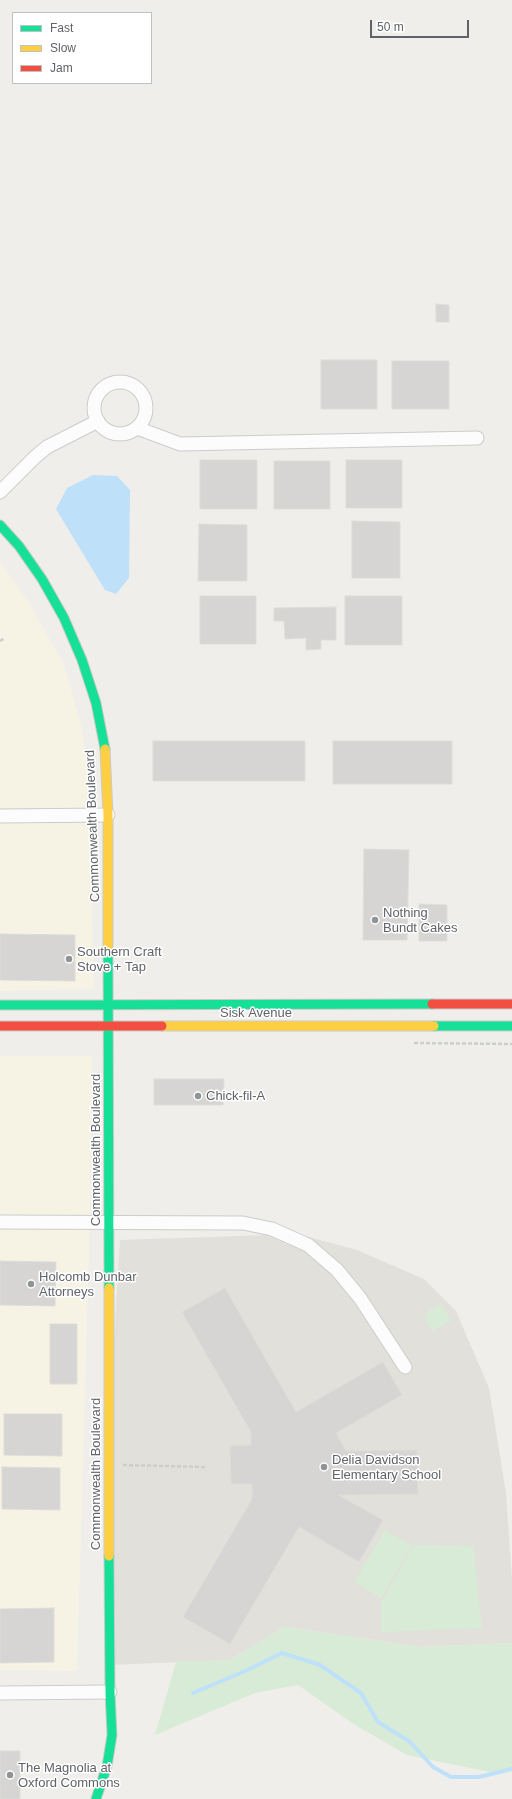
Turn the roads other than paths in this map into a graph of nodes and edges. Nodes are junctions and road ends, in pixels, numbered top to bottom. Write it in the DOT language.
graph roads {
  1 [pos="98,421"];
  2 [pos="137,428"];
  3 [pos="477,438"];
  4 [pos="0,492"];
  5 [pos="0,526"];
  6 [pos="108,815"];
  7 [pos="0,816"];
  8 [pos="109,1004"];
  9 [pos="512,1004"];
  10 [pos="0,1005"];
  11 [pos="0,1026"];
  12 [pos="109,1026"];
  13 [pos="512,1026"];
  14 [pos="0,1222"];
  15 [pos="108,1222"];
  16 [pos="405,1367"];
  17 [pos="110,1692"];
  18 [pos="0,1693"];
  19 [pos="96,1799"];
  1 -- 2 [label="street"];
  1 -- 2 [label="street"];
  1 -- 4 [label="street"];
  2 -- 3 [label="street"];
  5 -- 6 [label="street, Commonwealth Boulevard"];
  6 -- 7 [label="street"];
  6 -- 8 [label="street, Commonwealth Boulevard"];
  8 -- 9 [label="street, Sisk Avenue"];
  8 -- 10 [label="street, Sisk Avenue"];
  8 -- 12 [label="street, Commonwealth Boulevard"];
  11 -- 12 [label="street, Sisk Avenue"];
  12 -- 13 [label="street, Sisk Avenue"];
  12 -- 15 [label="street, Commonwealth Boulevard"];
  14 -- 15 [label="street"];
  15 -- 16 [label="street"];
  15 -- 17 [label="street, Commonwealth Boulevard"];
  17 -- 18 [label="street"];
  17 -- 19 [label="street, Commonwealth Boulevard"];
}
